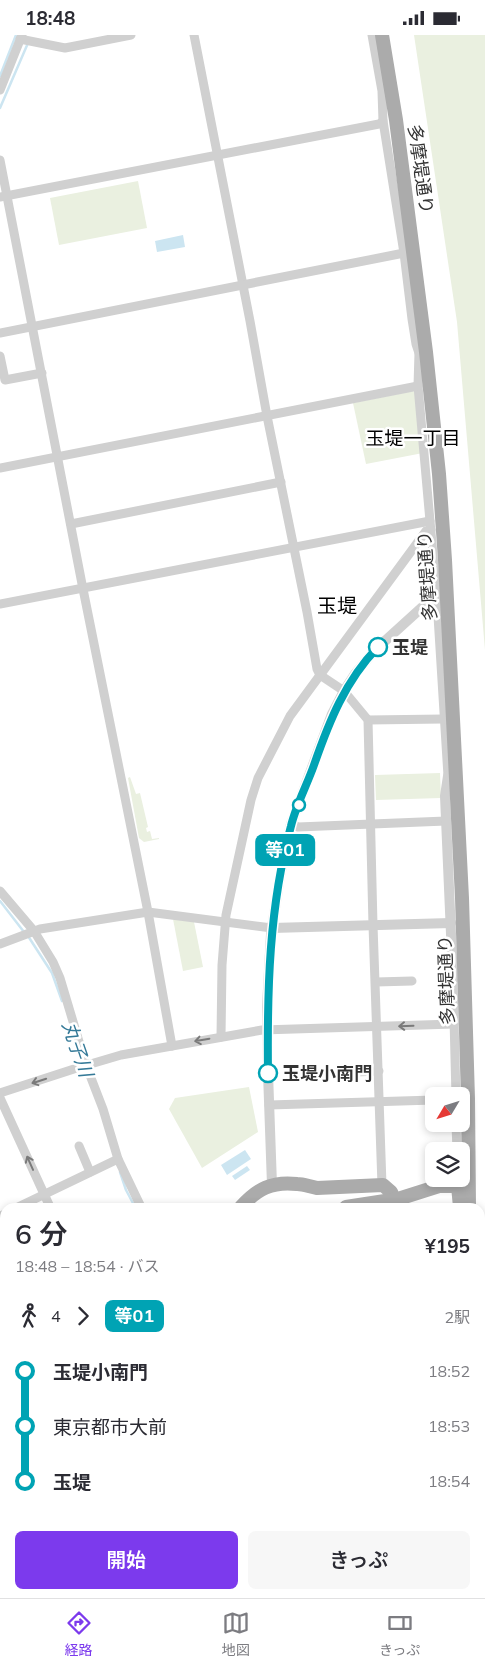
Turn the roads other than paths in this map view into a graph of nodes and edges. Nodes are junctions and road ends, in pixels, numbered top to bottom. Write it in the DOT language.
graph roads {
  1 [pos="131,35"];
  2 [pos="194,35"];
  3 [pos="372,35"];
  4 [pos="382,35"];
  5 [pos="24,39"];
  6 [pos="0,90"];
  7 [pos="387,91"];
  8 [pos="383,121"];
  9 [pos="218,155"];
  10 [pos="0,160"];
  11 [pos="4,197"];
  12 [pos="404,253"];
  13 [pos="243,284"];
  14 [pos="33,326"];
  15 [pos="0,333"];
  16 [pos="423,352"];
  17 [pos="0,356"];
  18 [pos="42,373"];
  19 [pos="418,386"];
  20 [pos="267,416"];
  21 [pos="58,456"];
  22 [pos="0,468"];
  23 [pos="282,482"];
  24 [pos="71,524"];
  25 [pos="431,525"];
  26 [pos="294,547"];
  27 [pos="83,588"];
  28 [pos="436,600"];
  29 [pos="0,604"];
  30 [pos="320,675"];
  31 [pos="344,691"];
  32 [pos="443,719"];
  33 [pos="368,720"];
  34 [pos="452,776"];
  35 [pos="446,821"];
  36 [pos="371,823"];
  37 [pos="291,824"];
  38 [pos="0,891"];
  39 [pos="148,912"];
  40 [pos="226,922"];
  41 [pos="451,923"];
  42 [pos="373,925"];
  43 [pos="272,927"];
  44 [pos="30,933"];
  45 [pos="0,944"];
  46 [pos="453,980"];
  47 [pos="412,981"];
  48 [pos="376,982"];
  49 [pos="454,1024"];
  50 [pos="377,1027"];
  51 [pos="267,1030"];
  52 [pos="221,1037"];
  53 [pos="172,1046"];
  54 [pos="83,1066"];
  55 [pos="379,1071"];
  56 [pos="308,1074"];
  57 [pos="456,1087"];
  58 [pos="0,1093"];
  59 [pos="0,1098"];
  60 [pos="425,1100"];
  61 [pos="378,1101"];
  62 [pos="269,1105"];
  63 [pos="79,1146"];
  64 [pos="115,1160"];
  65 [pos="90,1172"];
  66 [pos="272,1185"];
  67 [pos="382,1185"];
  68 [pos="436,1187"];
  69 [pos="458,1187"];
  70 [pos="44,1195"];
  71 [pos="394,1199"];
  72 [pos="27,1203"];
  73 [pos="48,1203"];
  74 [pos="139,1203"];
  75 [pos="245,1203"];
  76 [pos="370,1203"];
  77 [pos="460,1203"];
  78 [pos="469,1203"];
  1 -- 5 [label="street"];
  2 -- 9 [label="street"];
  3 -- 7 [label="street"];
  4 -- 7 [label="main road, 多摩堤通り"];
  5 -- 6 [label="street"];
  7 -- 8 [label="street"];
  7 -- 16 [label="main road, 多摩堤通り"];
  8 -- 9 [label="street"];
  8 -- 12 [label="street"];
  9 -- 11 [label="street"];
  9 -- 13 [label="street"];
  10 -- 11 [label="street"];
  11 -- 14 [label="street"];
  12 -- 13 [label="street"];
  12 -- 16 [label="street"];
  13 -- 14 [label="street"];
  13 -- 20 [label="street"];
  14 -- 15 [label="street"];
  14 -- 18 [label="street"];
  16 -- 19 [label="street"];
  16 -- 34 [label="main road, 多摩堤通り"];
  17 -- 18 [label="street"];
  18 -- 21 [label="street"];
  19 -- 20 [label="street"];
  19 -- 25 [label="street"];
  20 -- 21 [label="street"];
  20 -- 23 [label="street"];
  21 -- 22 [label="street"];
  21 -- 24 [label="street"];
  23 -- 24 [label="street"];
  23 -- 26 [label="street"];
  24 -- 27 [label="street"];
  25 -- 26 [label="street"];
  25 -- 28 [label="street"];
  25 -- 30 [label="street"];
  26 -- 27 [label="street"];
  26 -- 30 [label="street"];
  27 -- 29 [label="street"];
  27 -- 39 [label="street"];
  28 -- 31 [label="street"];
  28 -- 32 [label="street"];
  30 -- 31 [label="street"];
  30 -- 40 [label="street"];
  31 -- 33 [label="street"];
  31 -- 37 [label="street"];
  32 -- 33 [label="street"];
  32 -- 34 [label="street"];
  33 -- 36 [label="street"];
  34 -- 35 [label="street"];
  34 -- 78 [label="main road, 多摩堤通り"];
  35 -- 36 [label="street"];
  35 -- 41 [label="street"];
  36 -- 37 [label="street"];
  36 -- 42 [label="street"];
  37 -- 43 [label="street"];
  38 -- 44 [label="street"];
  39 -- 40 [label="street"];
  39 -- 44 [label="street"];
  39 -- 53 [label="street"];
  40 -- 43 [label="street"];
  40 -- 52 [label="street"];
  41 -- 42 [label="street"];
  41 -- 46 [label="street"];
  42 -- 43 [label="street"];
  42 -- 48 [label="street"];
  43 -- 51 [label="street"];
  44 -- 45 [label="street"];
  44 -- 54 [label="street"];
  46 -- 49 [label="street"];
  47 -- 48 [label="street"];
  48 -- 50 [label="street"];
  49 -- 50 [label="street, one-way"];
  49 -- 57 [label="street"];
  50 -- 51 [label="street"];
  50 -- 55 [label="street"];
  51 -- 52 [label="street"];
  51 -- 62 [label="street"];
  52 -- 53 [label="street, one-way"];
  53 -- 54 [label="street"];
  54 -- 58 [label="street, one-way"];
  54 -- 64 [label="street"];
  55 -- 56 [label="street"];
  55 -- 61 [label="street"];
  70 -- 59 [label="street, one-way"];
  60 -- 61 [label="street"];
  61 -- 62 [label="street"];
  61 -- 67 [label="street"];
  62 -- 66 [label="street"];
  63 -- 65 [label="street"];
  64 -- 65 [label="street"];
  64 -- 74 [label="street"];
  65 -- 70 [label="street"];
  66 -- 67 [label="main road"];
  66 -- 75 [label="main road"];
  67 -- 71 [label="main road"];
  68 -- 71 [label="main road"];
  69 -- 77 [label="main road"];
  70 -- 72 [label="street"];
  70 -- 73 [label="street"];
  71 -- 76 [label="main road"];
}
